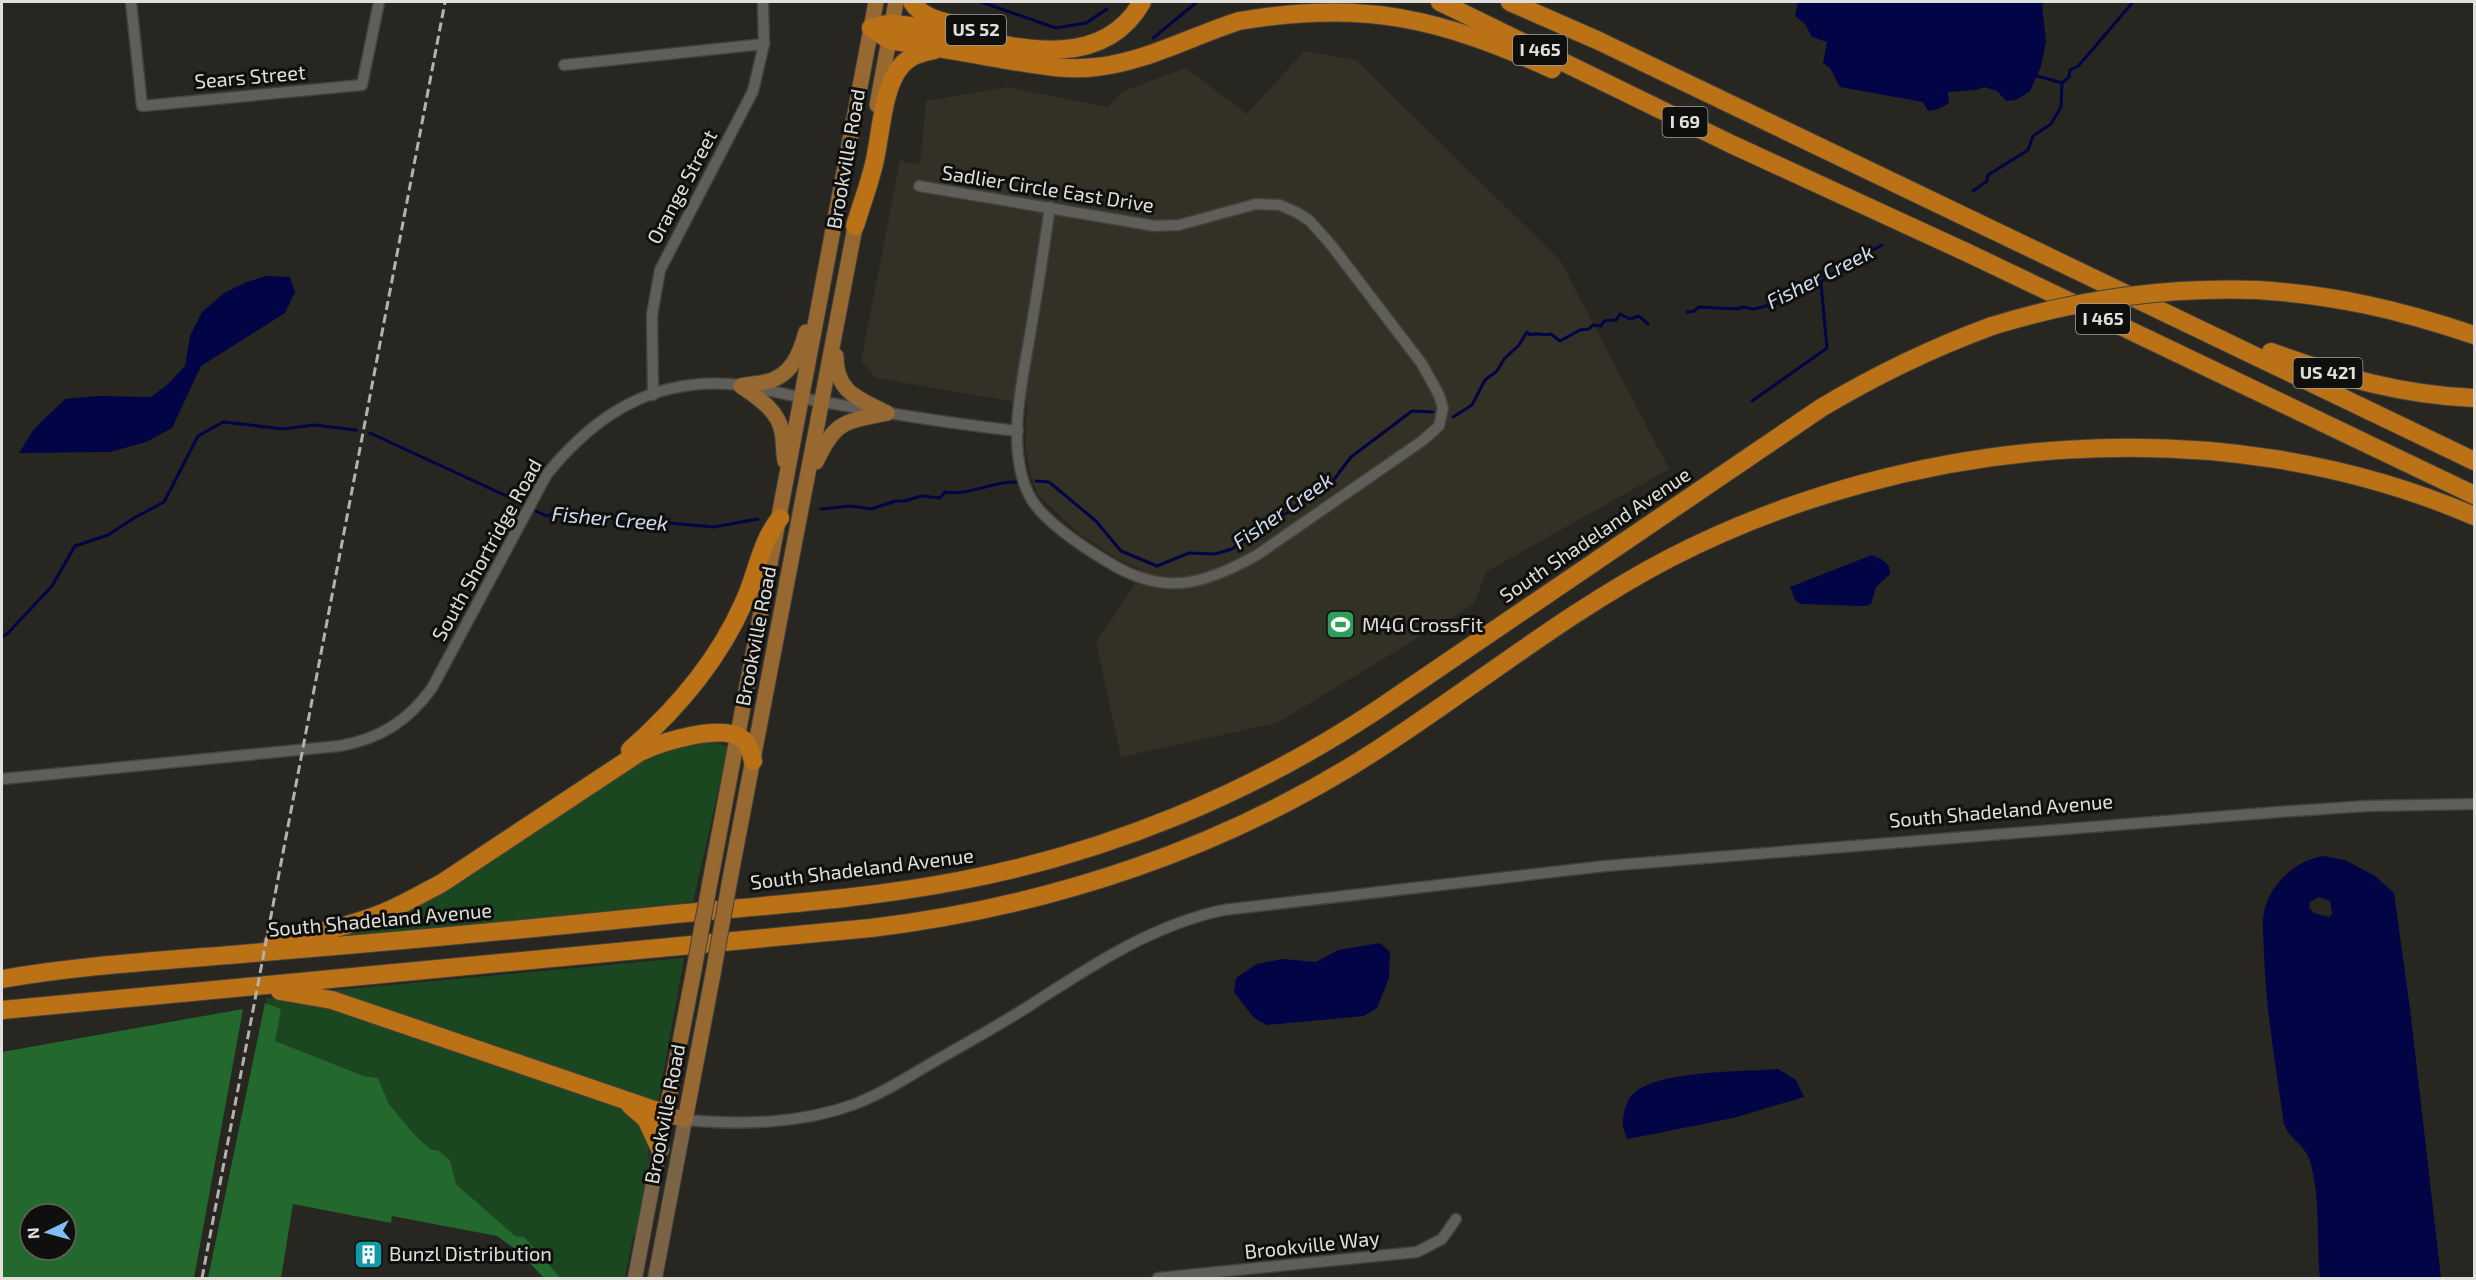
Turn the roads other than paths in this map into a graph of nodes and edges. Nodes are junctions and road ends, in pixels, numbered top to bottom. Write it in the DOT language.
graph roads {
  1 [pos="131,2"];
  2 [pos="379,2"];
  3 [pos="762,2"];
  4 [pos="876,2"];
  5 [pos="896,2"];
  6 [pos="912,2"];
  7 [pos="1142,2"];
  8 [pos="1440,2"];
  9 [pos="1510,2"];
  10 [pos="1538,2"];
  11 [pos="872,28"];
  12 [pos="891,32"];
  13 [pos="1599,41"];
  14 [pos="764,44"];
  15 [pos="946,49"];
  16 [pos="1047,49"];
  17 [pos="564,65"];
  18 [pos="1639,100"];
  19 [pos="1731,144"];
  20 [pos="919,186"];
  21 [pos="1050,207"];
  22 [pos="855,226"];
  23 [pos="821,300"];
  24 [pos="2187,322"];
  25 [pos="835,328"];
  26 [pos="2475,335"];
  27 [pos="741,386"];
  28 [pos="653,395"];
  29 [pos="802,398"];
  30 [pos="2475,398"];
  31 [pos="821,402"];
  32 [pos="887,413"];
  33 [pos="1017,431"];
  34 [pos="2475,461"];
  35 [pos="787,474"];
  36 [pos="807,482"];
  37 [pos="2475,495"];
  38 [pos="2475,516"];
  39 [pos="780,518"];
  40 [pos="737,736"];
  41 [pos="753,761"];
  42 [pos="2,779"];
  43 [pos="596,781"];
  44 [pos="2475,804"];
  45 [pos="186,959"];
  46 [pos="2,979"];
  47 [pos="200,990"];
  48 [pos="2,1010"];
  49 [pos="624,1100"];
  50 [pos="666,1114"];
  51 [pos="685,1120"];
  52 [pos="660,1149"];
  53 [pos="1456,1220"];
  54 [pos="635,1278"];
  55 [pos="655,1278"];
  56 [pos="1158,1278"];
  1 -- 2 [label="street, Sears Street"];
  3 -- 14 [label="street, Orange Street"];
  4 -- 11 [label="main road, Brookville Road"];
  5 -- 12 [label="main road, Brookville Road"];
  6 -- 16 [label="highway, US 52"];
  7 -- 16 [label="highway, US 52"];
  8 -- 18 [label="highway, I 465"];
  9 -- 13 [label="highway, I 465"];
  10 -- 13 [label="highway"];
  11 -- 12 [label="highway"];
  11 -- 23 [label="main road, Brookville Road"];
  12 -- 15 [label="highway"];
  12 -- 16 [label="highway"];
  12 -- 22 [label="main road, Brookville Road"];
  13 -- 24 [label="highway, I 465"];
  14 -- 17 [label="street"];
  14 -- 28 [label="street, Orange Street"];
  15 -- 18 [label="highway"];
  15 -- 22 [label="highway"];
  18 -- 19 [label="highway, I 69"];
  19 -- 37 [label="highway, I 465"];
  20 -- 21 [label="street, Sadlier Circle East Drive"];
  21 -- 33 [label="street"];
  21 -- 33 [label="street, Sadlier Circle East Drive"];
  22 -- 25 [label="main road, Brookville Road"];
  23 -- 27 [label="main road"];
  23 -- 29 [label="main road, Brookville Road"];
  24 -- 30 [label="highway, US 421"];
  24 -- 34 [label="highway, I 465"];
  25 -- 31 [label="main road, Brookville Road"];
  25 -- 32 [label="main road"];
  26 -- 45 [label="highway, South Shadeland Avenue, bridge"];
  27 -- 28 [label="street, South Shortridge Road"];
  27 -- 29 [label="street, South Shortridge Road"];
  27 -- 35 [label="main road"];
  28 -- 42 [label="street, South Shortridge Road"];
  29 -- 31 [label="street, South Shortridge Road"];
  29 -- 35 [label="main road, Brookville Road"];
  31 -- 32 [label="street, South Shortridge Road"];
  31 -- 36 [label="main road, Brookville Road"];
  32 -- 33 [label="street, South Shortridge Road"];
  32 -- 36 [label="main road"];
  35 -- 39 [label="main road, Brookville Road"];
  36 -- 41 [label="main road, Brookville Road"];
  38 -- 47 [label="highway"];
  39 -- 40 [label="main road, Brookville Road"];
  39 -- 43 [label="highway"];
  40 -- 41 [label="highway"];
  40 -- 43 [label="highway"];
  40 -- 50 [label="main road, Brookville Road, bridge"];
  41 -- 51 [label="main road, Brookville Road, bridge"];
  43 -- 45 [label="highway"];
  44 -- 51 [label="street, South Shadeland Avenue"];
  45 -- 46 [label="highway, South Shadeland Avenue"];
  47 -- 48 [label="highway"];
  47 -- 49 [label="highway"];
  49 -- 50 [label="highway"];
  49 -- 52 [label="highway"];
  50 -- 51 [label="main road"];
  50 -- 52 [label="main road, Brookville Road"];
  51 -- 55 [label="main road, Brookville Road"];
  52 -- 54 [label="main road, Brookville Road"];
  53 -- 56 [label="street, Brookville Way"];
}
